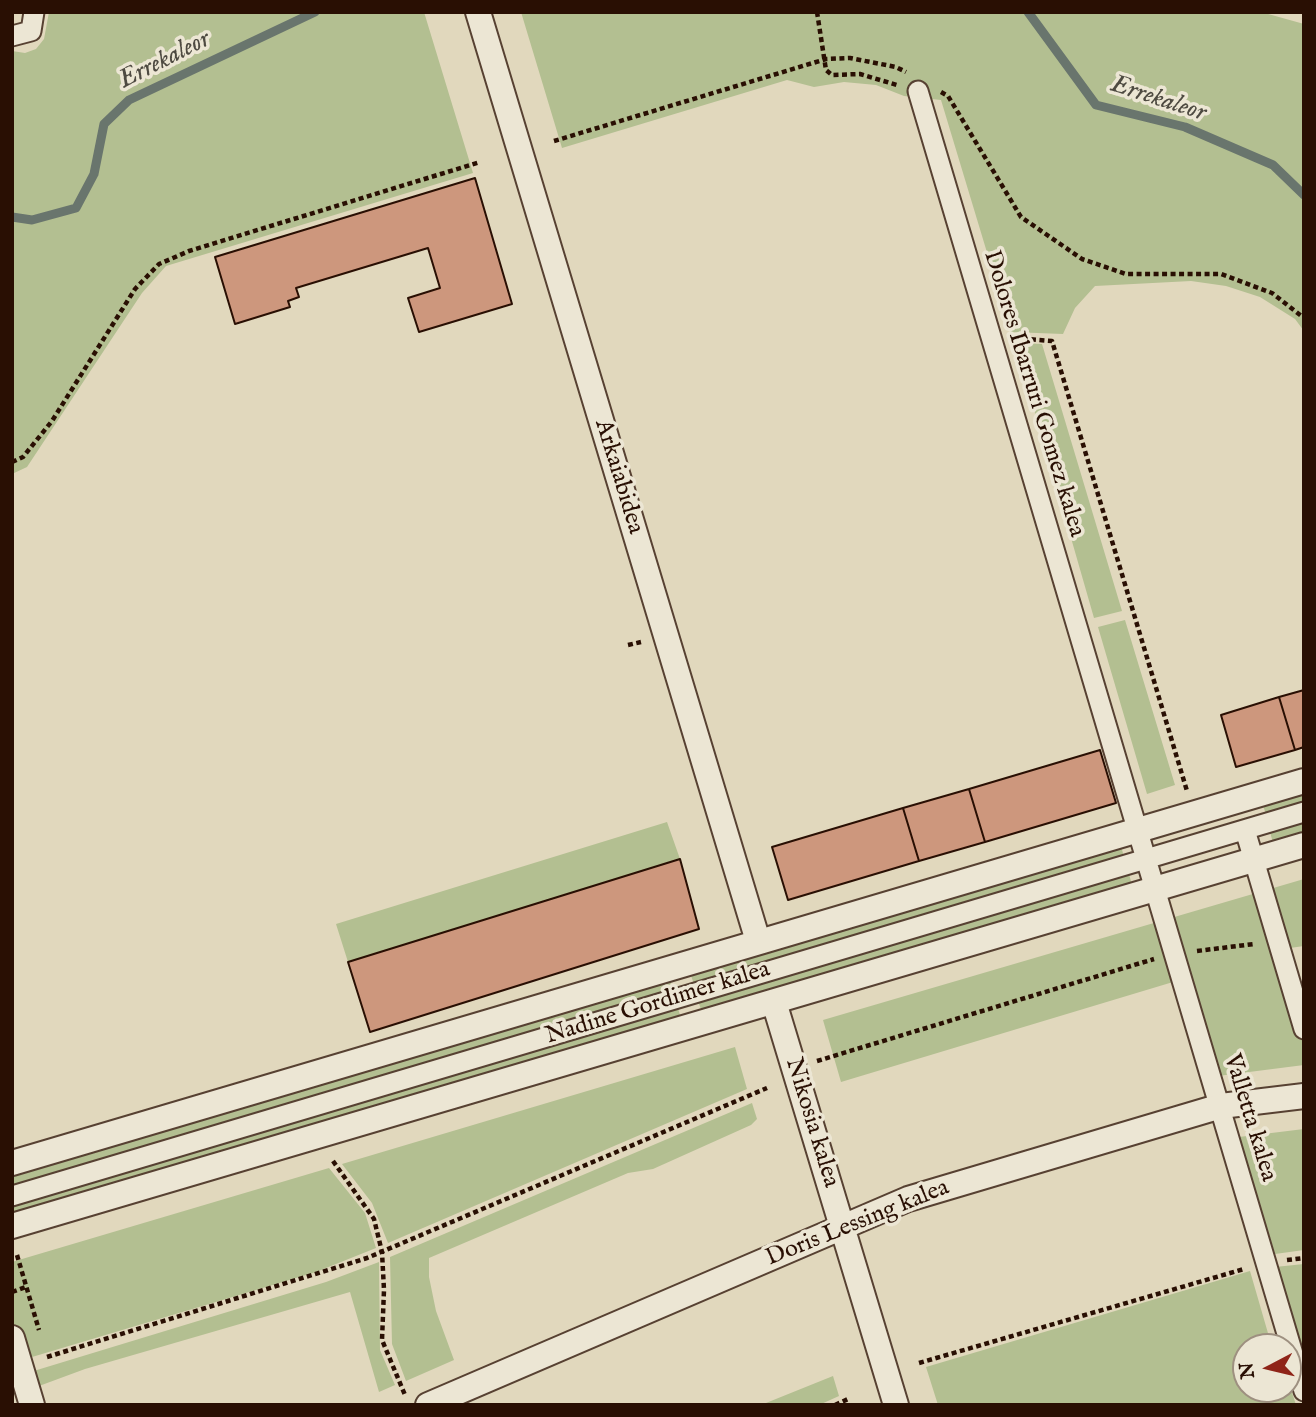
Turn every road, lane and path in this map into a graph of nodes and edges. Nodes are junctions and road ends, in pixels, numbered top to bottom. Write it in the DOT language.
graph roads {
  1 [pos="34,12"];
  2 [pos="478,12"];
  3 [pos="817,12"];
  4 [pos="12,36"];
  5 [pos="918,91"];
  6 [pos="480,162"];
  7 [pos="991,337"];
  8 [pos="12,462"];
  9 [pos="1304,781"];
  10 [pos="1304,812"];
  11 [pos="1193,813"];
  12 [pos="1137,830"];
  13 [pos="1245,830"];
  14 [pos="1304,845"];
  15 [pos="1146,859"];
  16 [pos="1255,861"];
  17 [pos="1155,889"];
  18 [pos="758,941"];
  19 [pos="1278,941"];
  20 [pos="1173,953"];
  21 [pos="774,1002"];
  22 [pos="1304,1029"];
  23 [pos="794,1068"];
  24 [pos="767,1088"];
  25 [pos="1304,1096"];
  26 [pos="1221,1106"];
  27 [pos="332,1161"];
  28 [pos="12,1163"];
  29 [pos="12,1196"];
  30 [pos="12,1226"];
  31 [pos="843,1227"];
  32 [pos="382,1252"];
  33 [pos="1304,1258"];
  34 [pos="1266,1262"];
  35 [pos="26,1287"];
  36 [pos="12,1292"];
  37 [pos="12,1338"];
  38 [pos="47,1357"];
  39 [pos="919,1363"];
  40 [pos="1304,1391"];
  41 [pos="848,1399"];
  42 [pos="32,1405"];
  43 [pos="411,1405"];
  44 [pos="428,1405"];
  45 [pos="835,1405"];
  46 [pos="896,1405"];
  1 -- 4 [label="street"];
  2 -- 18 [label="street, Arkaiabidea"];
  3 -- 5 [label="path"];
  5 -- 7 [label="street, Dolores Ibarruri Gomez kalea"];
  6 -- 8 [label="path"];
  7 -- 11 [label="path"];
  7 -- 12 [label="street, Dolores Ibarruri Gomez kalea"];
  9 -- 11 [label="street, Nadine Gordimer kalea"];
  10 -- 13 [label="street, Nadine Gordimer kalea"];
  11 -- 12 [label="street, Nadine Gordimer kalea"];
  12 -- 15 [label="street, Dolores Ibarruri Gomez kalea"];
  12 -- 18 [label="street, Nadine Gordimer kalea"];
  13 -- 15 [label="street, Nadine Gordimer kalea"];
  13 -- 16 [label="street"];
  14 -- 16 [label="street, Nadine Gordimer kalea"];
  15 -- 17 [label="street, Valletta kalea"];
  15 -- 29 [label="street, Nadine Gordimer kalea"];
  16 -- 17 [label="street, Nadine Gordimer kalea"];
  16 -- 19 [label="street"];
  17 -- 20 [label="street, Valletta kalea"];
  17 -- 21 [label="street, Nadine Gordimer kalea"];
  18 -- 28 [label="street, Nadine Gordimer kalea"];
  19 -- 20 [label="path"];
  19 -- 22 [label="street"];
  20 -- 23 [label="path"];
  20 -- 26 [label="street, Valletta kalea"];
  21 -- 23 [label="street, Nikosia kalea"];
  21 -- 30 [label="street, Nadine Gordimer kalea"];
  23 -- 31 [label="street, Nikosia kalea"];
  24 -- 32 [label="path"];
  25 -- 26 [label="street, Doris Lessing kalea"];
  26 -- 31 [label="street, Doris Lessing kalea"];
  26 -- 34 [label="street, Valletta kalea"];
  27 -- 32 [label="path"];
  31 -- 44 [label="street, Doris Lessing kalea"];
  31 -- 46 [label="street, Nikosia kalea"];
  32 -- 38 [label="path"];
  32 -- 43 [label="path"];
  33 -- 34 [label="path"];
  34 -- 39 [label="path"];
  34 -- 40 [label="street, Valletta kalea"];
  35 -- 36 [label="path"];
  37 -- 42 [label="street"];
  41 -- 45 [label="path"];
}
